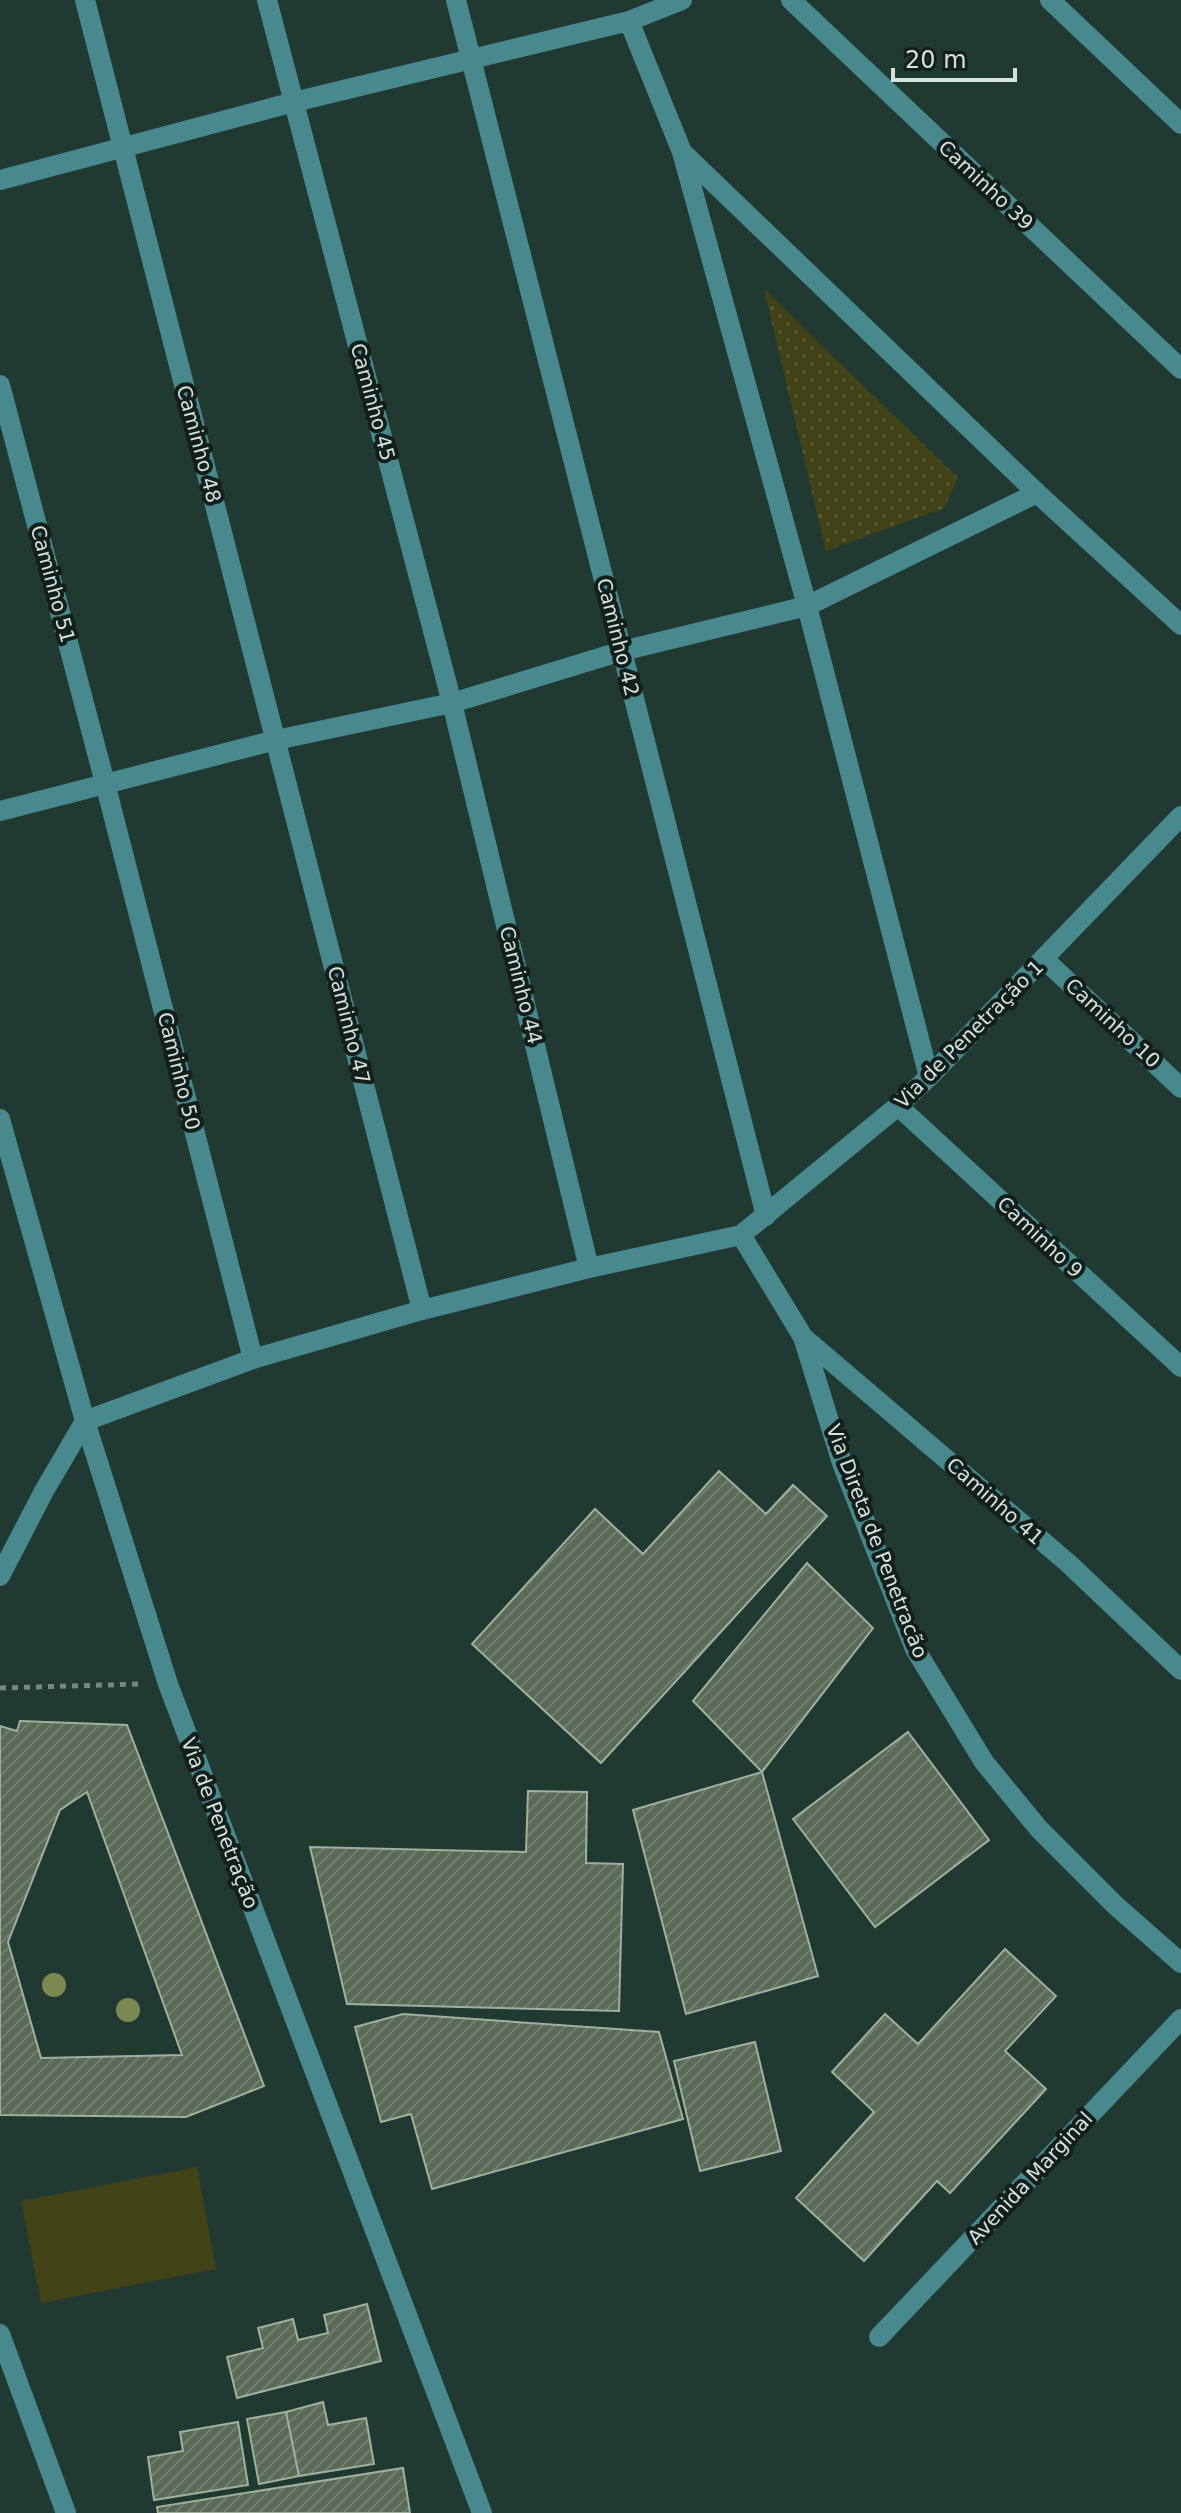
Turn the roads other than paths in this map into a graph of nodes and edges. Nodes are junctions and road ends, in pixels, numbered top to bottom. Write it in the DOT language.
graph roads {
  1 [pos="85,0"];
  2 [pos="267,0"];
  3 [pos="456,0"];
  4 [pos="678,0"];
  5 [pos="791,0"];
  6 [pos="1050,0"];
  7 [pos="629,21"];
  8 [pos="471,58"];
  9 [pos="294,102"];
  10 [pos="1181,124"];
  11 [pos="122,148"];
  12 [pos="682,152"];
  13 [pos="0,180"];
  14 [pos="1181,369"];
  15 [pos="0,385"];
  16 [pos="1037,493"];
  17 [pos="807,606"];
  18 [pos="1181,625"];
  19 [pos="622,651"];
  20 [pos="452,703"];
  21 [pos="276,740"];
  22 [pos="105,783"];
  23 [pos="0,811"];
  24 [pos="1181,816"];
  25 [pos="1044,959"];
  26 [pos="929,1077"];
  27 [pos="1181,1088"];
  28 [pos="898,1106"];
  29 [pos="0,1119"];
  30 [pos="766,1216"];
  31 [pos="741,1235"];
  32 [pos="589,1268"];
  33 [pos="422,1310"];
  34 [pos="803,1337"];
  35 [pos="253,1359"];
  36 [pos="1181,1367"];
  37 [pos="85,1421"];
  38 [pos="0,1576"];
  39 [pos="1181,1670"];
  40 [pos="1181,1963"];
  41 [pos="1181,2019"];
  42 [pos="0,2334"];
  43 [pos="879,2337"];
  44 [pos="66,2513"];
  45 [pos="482,2513"];
  1 -- 11 [label="street, Caminho 48"];
  2 -- 9 [label="street, Caminho 45"];
  3 -- 8 [label="street, Caminho 42"];
  4 -- 7 [label="street"];
  5 -- 14 [label="street, Caminho 39"];
  6 -- 10 [label="street"];
  7 -- 8 [label="street"];
  7 -- 12 [label="street"];
  8 -- 9 [label="street"];
  8 -- 19 [label="street, Caminho 42"];
  9 -- 11 [label="street"];
  9 -- 20 [label="street, Caminho 45"];
  11 -- 13 [label="street"];
  11 -- 21 [label="street, Caminho 48"];
  12 -- 16 [label="street"];
  12 -- 17 [label="street"];
  15 -- 22 [label="street, Caminho 51"];
  16 -- 17 [label="street"];
  16 -- 18 [label="street"];
  17 -- 19 [label="street"];
  17 -- 26 [label="street"];
  19 -- 20 [label="street"];
  19 -- 30 [label="street, Caminho 42"];
  20 -- 21 [label="street"];
  20 -- 32 [label="street, Caminho 44"];
  21 -- 22 [label="street"];
  21 -- 33 [label="street, Caminho 47"];
  22 -- 23 [label="street"];
  22 -- 35 [label="street, Caminho 50"];
  24 -- 25 [label="street, Via de Penetração 1"];
  25 -- 26 [label="street, Via de Penetração 1"];
  25 -- 27 [label="street, Caminho 10"];
  26 -- 28 [label="street, Via de Penetração 1"];
  28 -- 30 [label="street, Via de Penetração 1"];
  28 -- 36 [label="street, Caminho 9"];
  29 -- 37 [label="street, Via de Penetração"];
  30 -- 31 [label="street, Via de Penetração 1"];
  31 -- 32 [label="street"];
  31 -- 34 [label="street, Via Direta de Penetracão"];
  32 -- 33 [label="street"];
  33 -- 35 [label="street"];
  34 -- 39 [label="street, Caminho 41"];
  34 -- 40 [label="street, Via Direta de Penetracão"];
  35 -- 37 [label="street"];
  37 -- 38 [label="street"];
  37 -- 45 [label="street, Via de Penetração"];
  41 -- 43 [label="street, Avenida Marginal"];
  42 -- 44 [label="street"];
}
